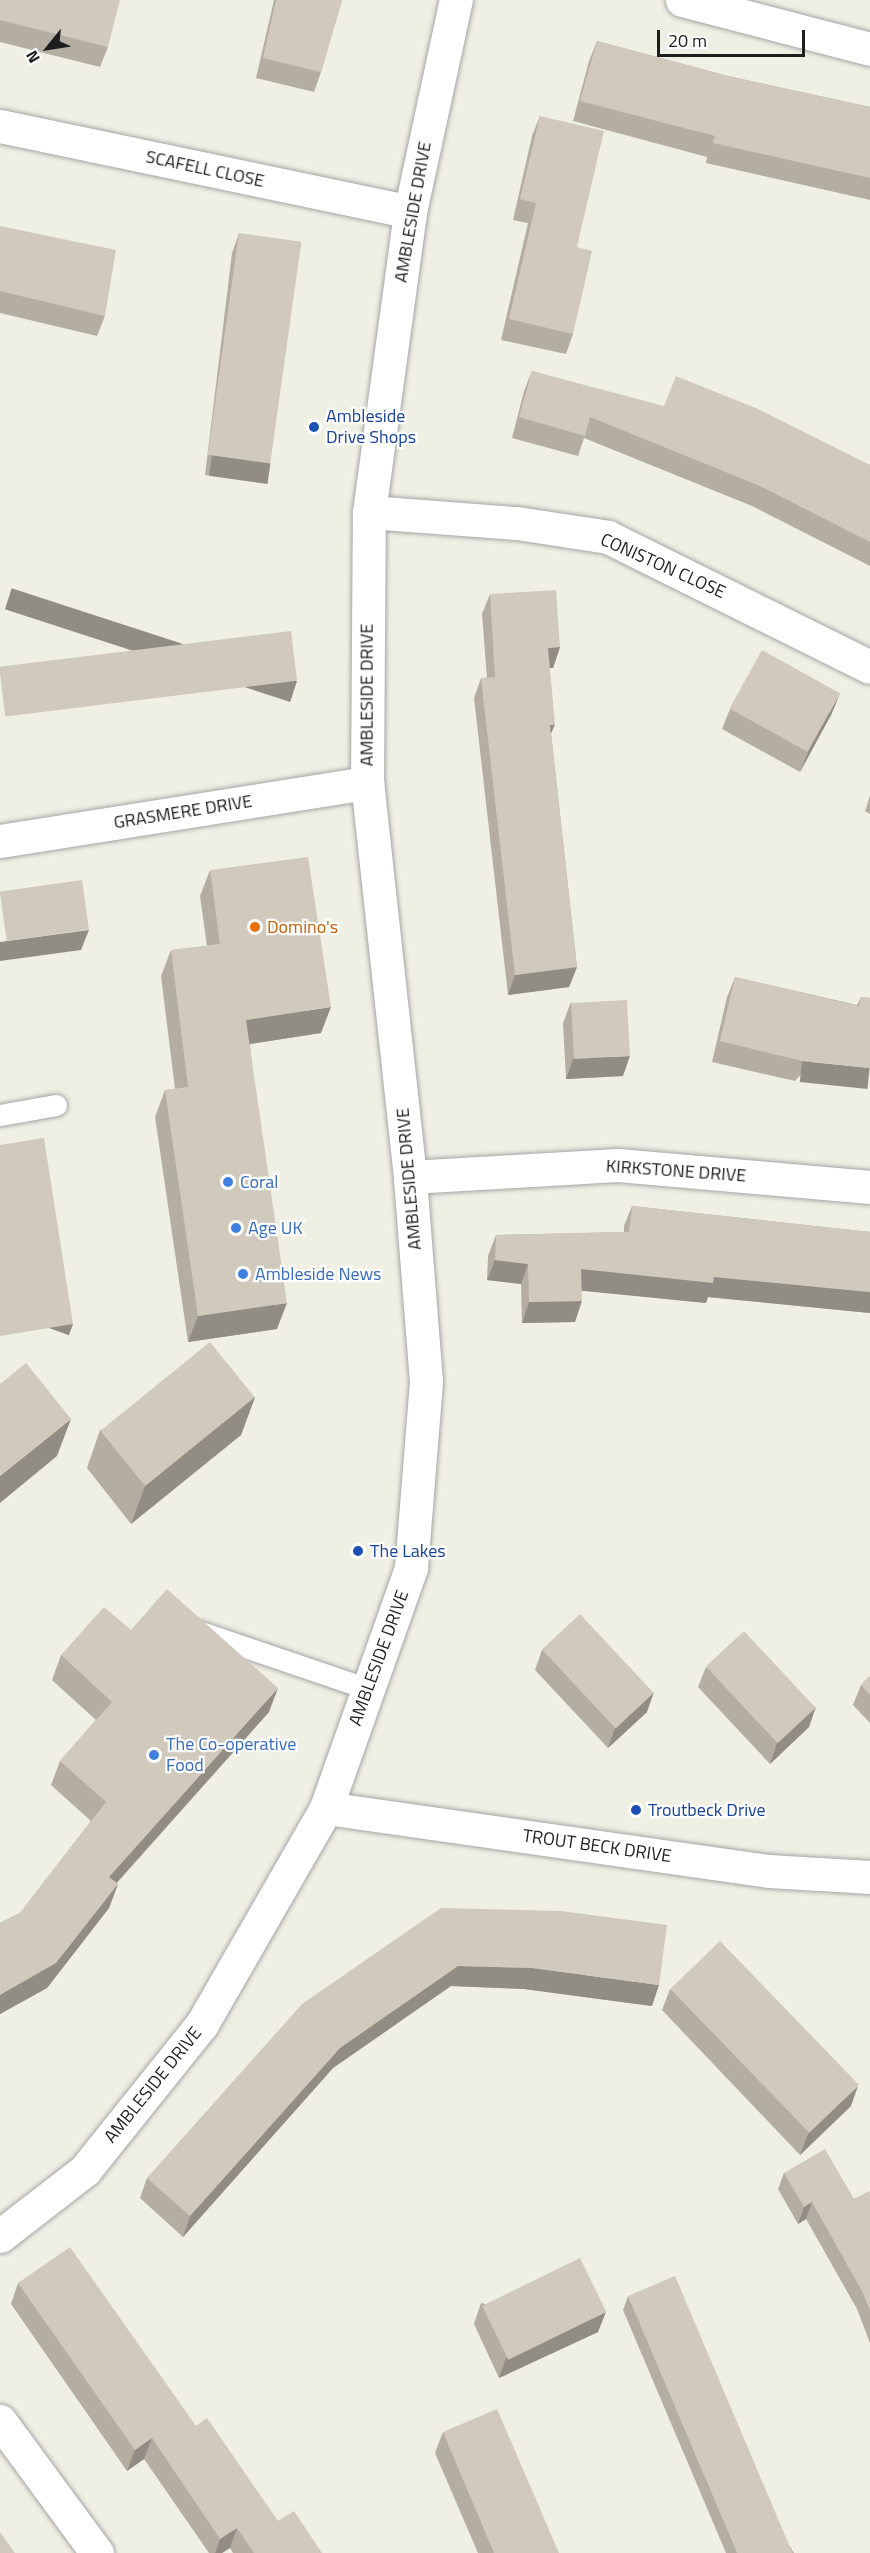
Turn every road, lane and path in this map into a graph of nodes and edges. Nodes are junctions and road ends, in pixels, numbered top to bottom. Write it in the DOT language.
graph roads {
  1 [pos="456,0"];
  2 [pos="682,0"];
  3 [pos="870,49"];
  4 [pos="0,126"];
  5 [pos="410,212"];
  6 [pos="369,512"];
  7 [pos="870,667"];
  8 [pos="367,783"];
  9 [pos="0,841"];
  10 [pos="56,1105"];
  11 [pos="0,1115"];
  12 [pos="410,1177"];
  13 [pos="870,1187"];
  14 [pos="198,1631"];
  15 [pos="368,1689"];
  16 [pos="326,1808"];
  17 [pos="870,1877"];
  18 [pos="0,2236"];
  19 [pos="0,2421"];
  20 [pos="98,2553"];
  1 -- 5 [label="street, AMBLESIDE DRIVE"];
  2 -- 3 [label="street"];
  4 -- 5 [label="street, SCAFELL CLOSE"];
  5 -- 6 [label="street, AMBLESIDE DRIVE"];
  6 -- 7 [label="street, CONISTON CLOSE"];
  6 -- 8 [label="street, AMBLESIDE DRIVE"];
  8 -- 9 [label="street, GRASMERE DRIVE"];
  8 -- 12 [label="street, AMBLESIDE DRIVE"];
  10 -- 11 [label="lane"];
  12 -- 13 [label="street, KIRKSTONE DRIVE"];
  12 -- 15 [label="street, AMBLESIDE DRIVE"];
  14 -- 15 [label="lane"];
  15 -- 16 [label="street, AMBLESIDE DRIVE"];
  16 -- 17 [label="street, TROUT BECK DRIVE"];
  16 -- 18 [label="street, AMBLESIDE DRIVE"];
  19 -- 20 [label="street"];
}
